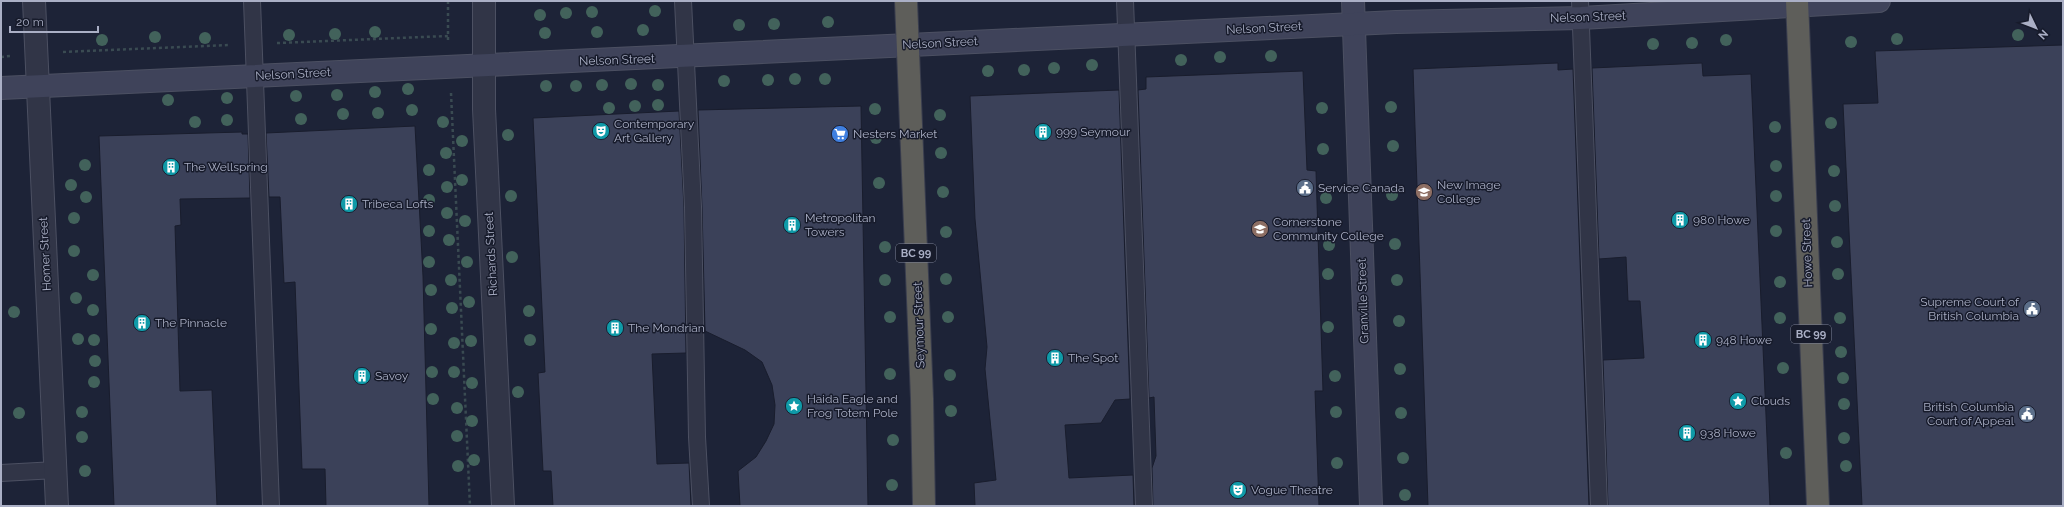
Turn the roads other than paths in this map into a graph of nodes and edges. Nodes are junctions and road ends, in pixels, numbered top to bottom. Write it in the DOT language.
graph roads {
  1 [pos="34,1"];
  2 [pos="252,1"];
  3 [pos="484,1"];
  4 [pos="683,1"];
  5 [pos="906,1"];
  6 [pos="1124,1"];
  7 [pos="1353,1"];
  8 [pos="1879,1"];
  9 [pos="1797,3"];
  10 [pos="1580,9"];
  11 [pos="1353,24"];
  12 [pos="1126,34"];
  13 [pos="907,45"];
  14 [pos="685,57"];
  15 [pos="486,65"];
  16 [pos="255,76"];
  17 [pos="38,87"];
  18 [pos="1,88"];
  19 [pos="56,470"];
  20 [pos="1,473"];
  21 [pos="57,506"];
  22 [pos="272,506"];
  23 [pos="503,506"];
  24 [pos="701,506"];
  25 [pos="924,506"];
  26 [pos="1144,506"];
  27 [pos="1371,506"];
  28 [pos="1599,506"];
  29 [pos="1818,506"];
  1 -- 17 [label="street, Homer Street"];
  2 -- 16 [label="lane"];
  3 -- 15 [label="street, Richards Street"];
  4 -- 14 [label="lane"];
  5 -- 13 [label="highway, Seymour Street / BC 99"];
  6 -- 12 [label="lane"];
  7 -- 11 [label="main road, Granville Street"];
  8 -- 9 [label="main road, Nelson Street"];
  9 -- 10 [label="main road, Nelson Street"];
  9 -- 29 [label="highway, Howe Street / BC 99"];
  10 -- 11 [label="main road, Nelson Street"];
  10 -- 28 [label="lane"];
  11 -- 12 [label="main road, Nelson Street"];
  11 -- 27 [label="main road, Granville Street"];
  12 -- 13 [label="main road, Nelson Street"];
  12 -- 26 [label="lane"];
  13 -- 14 [label="main road, Nelson Street"];
  13 -- 25 [label="highway, Seymour Street / BC 99"];
  14 -- 15 [label="main road, Nelson Street"];
  14 -- 24 [label="lane"];
  15 -- 16 [label="main road, Nelson Street"];
  15 -- 23 [label="street, Richards Street"];
  16 -- 17 [label="main road, Nelson Street"];
  16 -- 22 [label="lane"];
  17 -- 18 [label="main road, Nelson Street"];
  17 -- 19 [label="street, Homer Street"];
  19 -- 20 [label="lane"];
  19 -- 21 [label="street, Homer Street"];
}
